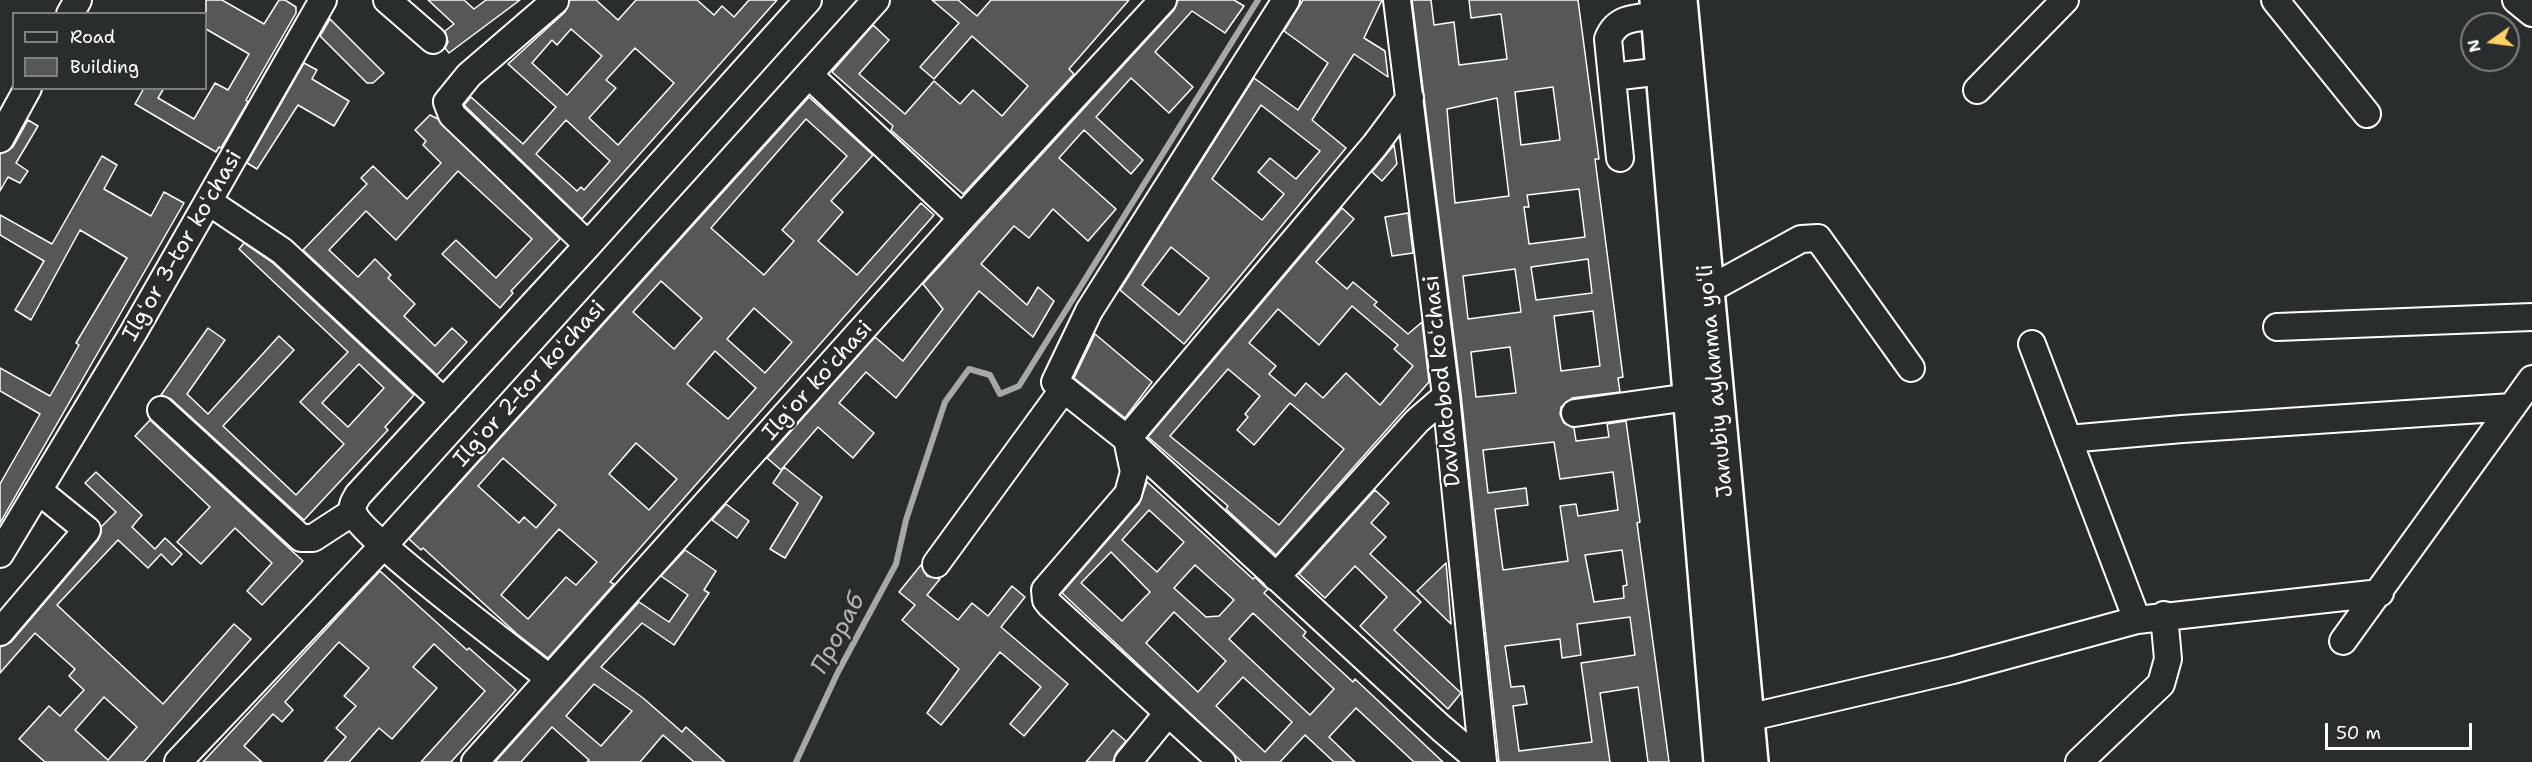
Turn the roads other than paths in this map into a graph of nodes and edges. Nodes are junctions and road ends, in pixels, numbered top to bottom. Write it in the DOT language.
graph roads {
  1 [pos="387,0"];
  2 [pos="808,0"];
  3 [pos="876,0"];
  4 [pos="1163,0"];
  5 [pos="1286,0"];
  6 [pos="1397,0"];
  7 [pos="2065,0"];
  8 [pos="2275,0"];
  9 [pos="2516,0"];
  10 [pos="555,1"];
  11 [pos="318,2"];
  12 [pos="1665,5"];
  13 [pos="2532,13"];
  14 [pos="433,40"];
  15 [pos="1663,71"];
  16 [pos="809,75"];
  17 [pos="1612,76"];
  18 [pos="27,90"];
  19 [pos="1977,90"];
  20 [pos="1410,98"];
  21 [pos="2367,114"];
  22 [pos="0,139"];
  23 [pos="1620,158"];
  24 [pos="209,202"];
  25 [pos="962,218"];
  26 [pos="588,245"];
  27 [pos="1708,290"];
  28 [pos="2532,317"];
  29 [pos="2277,327"];
  30 [pos="2032,344"];
  31 [pos="1911,368"];
  32 [pos="2532,380"];
  33 [pos="1063,390"];
  34 [pos="1446,396"];
  35 [pos="1689,397"];
  36 [pos="444,402"];
  37 [pos="2512,407"];
  38 [pos="161,410"];
  39 [pos="1575,413"];
  40 [pos="1127,439"];
  41 [pos="2068,439"];
  42 [pos="39,491"];
  43 [pos="353,512"];
  44 [pos="384,546"];
  45 [pos="0,554"];
  46 [pos="936,564"];
  47 [pos="1276,577"];
  48 [pos="2380,592"];
  49 [pos="2164,615"];
  50 [pos="2137,620"];
  51 [pos="0,632"];
  52 [pos="2343,641"];
  53 [pos="549,678"];
  54 [pos="1168,713"];
  55 [pos="1747,718"];
  56 [pos="178,762"];
  57 [pos="475,762"];
  58 [pos="1128,762"];
  59 [pos="1222,762"];
  60 [pos="1482,762"];
  61 [pos="1721,762"];
  62 [pos="1751,762"];
  63 [pos="2079,762"];
  1 -- 14 [label="street"];
  2 -- 26 [label="street"];
  3 -- 16 [label="street, Ilgʻor 2-tor koʻchasi"];
  4 -- 25 [label="street, Ilgʻor koʻchasi"];
  5 -- 33 [label="street"];
  6 -- 20 [label="street, Davlatobod koʻchasi"];
  7 -- 19 [label="street"];
  8 -- 21 [label="street"];
  9 -- 13 [label="street"];
  10 -- 26 [label="street"];
  11 -- 24 [label="street, Ilgʻor 3-tor koʻchasi"];
  12 -- 15 [label="highway, Janubiy aylanma yoʻli"];
  12 -- 17 [label="street"];
  12 -- 27 [label="highway, Janubiy aylanma yoʻli"];
  15 -- 17 [label="street"];
  15 -- 35 [label="highway, Janubiy aylanma yoʻli"];
  16 -- 25 [label="street"];
  16 -- 44 [label="street, Ilgʻor 2-tor koʻchasi"];
  17 -- 23 [label="street"];
  18 -- 22 [label="street"];
  20 -- 34 [label="street, Davlatobod koʻchasi"];
  20 -- 40 [label="street"];
  24 -- 36 [label="street"];
  24 -- 42 [label="street, Ilgʻor 3-tor koʻchasi"];
  25 -- 53 [label="street, Ilgʻor koʻchasi"];
  26 -- 36 [label="street"];
  27 -- 31 [label="street"];
  27 -- 55 [label="highway, Janubiy aylanma yoʻli"];
  28 -- 29 [label="street"];
  30 -- 41 [label="street"];
  32 -- 37 [label="street"];
  33 -- 40 [label="street"];
  33 -- 46 [label="street"];
  34 -- 47 [label="street"];
  34 -- 60 [label="street, Davlatobod koʻchasi"];
  35 -- 39 [label="street"];
  35 -- 61 [label="highway, Janubiy aylanma yoʻli"];
  36 -- 43 [label="street"];
  37 -- 41 [label="street"];
  37 -- 48 [label="street"];
  38 -- 43 [label="street"];
  40 -- 47 [label="street"];
  40 -- 54 [label="street"];
  41 -- 50 [label="street"];
  42 -- 45 [label="street, Ilgʻor 3-tor koʻchasi"];
  42 -- 51 [label="street"];
  43 -- 44 [label="street"];
  44 -- 53 [label="street"];
  44 -- 56 [label="street, Ilgʻor 2-tor koʻchasi"];
  47 -- 60 [label="street"];
  48 -- 49 [label="street"];
  48 -- 52 [label="street"];
  49 -- 50 [label="street"];
  49 -- 63 [label="street"];
  50 -- 55 [label="street"];
  53 -- 57 [label="street, Ilgʻor koʻchasi"];
  54 -- 58 [label="street"];
  54 -- 59 [label="street"];
  55 -- 62 [label="highway, Janubiy aylanma yoʻli"];
}
